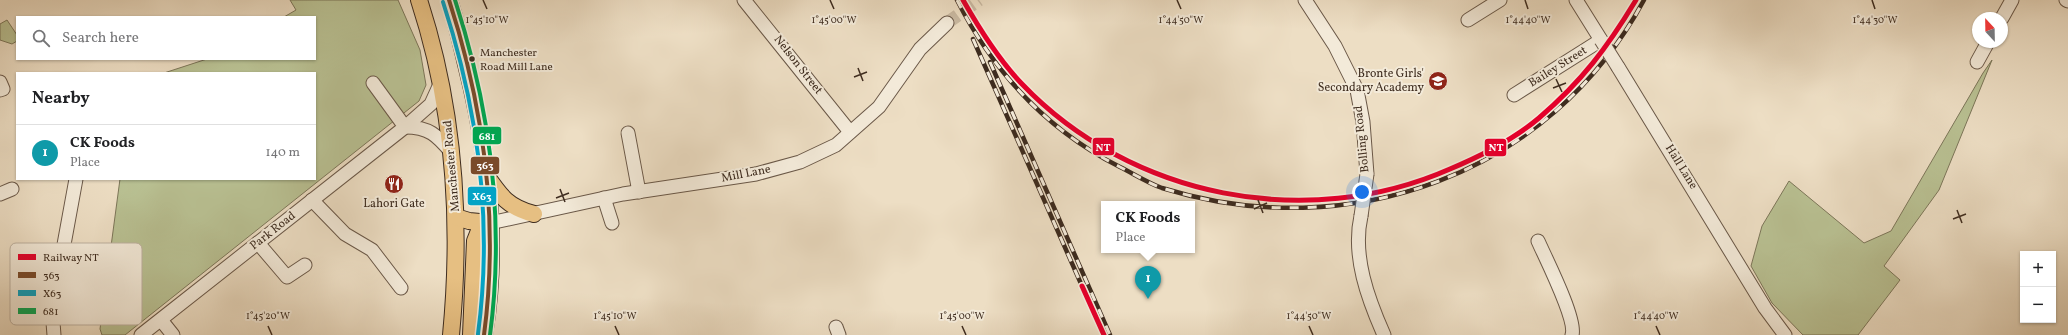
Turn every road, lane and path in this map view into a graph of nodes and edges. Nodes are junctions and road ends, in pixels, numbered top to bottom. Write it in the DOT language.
graph roads {
  1 [pos="419,0"];
  2 [pos="449,0"];
  3 [pos="744,0"];
  4 [pos="1305,0"];
  5 [pos="1500,0"];
  6 [pos="1576,0"];
  7 [pos="2012,0"];
  8 [pos="2005,12"];
  9 [pos="1468,20"];
  10 [pos="947,23"];
  11 [pos="1601,40"];
  12 [pos="1985,48"];
  13 [pos="1977,62"];
  14 [pos="0,82"];
  15 [pos="441,82"];
  16 [pos="374,83"];
  17 [pos="0,90"];
  18 [pos="1514,94"];
  19 [pos="405,127"];
  20 [pos="850,132"];
  21 [pos="628,133"];
  22 [pos="452,153"];
  23 [pos="485,174"];
  24 [pos="76,180"];
  25 [pos="639,192"];
  26 [pos="604,198"];
  27 [pos="312,200"];
  28 [pos="534,214"];
  29 [pos="456,218"];
  30 [pos="490,222"];
  31 [pos="612,223"];
  32 [pos="1538,241"];
  33 [pos="64,243"];
  34 [pos="258,243"];
  35 [pos="305,265"];
  36 [pos="401,288"];
  37 [pos="161,320"];
  38 [pos="53,325"];
  39 [pos="54,335"];
  40 [pos="141,335"];
  41 [pos="173,335"];
  42 [pos="451,335"];
  43 [pos="471,335"];
  44 [pos="484,335"];
  45 [pos="1384,335"];
  46 [pos="1572,335"];
  47 [pos="1785,335"];
  1 -- 15 [label="main road, Manchester Road"];
  2 -- 23 [label="main road"];
  3 -- 20 [label="street, Nelson Street"];
  4 -- 45 [label="street, Bolling Road, bridge"];
  5 -- 9 [label="street"];
  6 -- 11 [label="street, Hall Lane"];
  7 -- 8 [label="street"];
  10 -- 20 [label="street, Mill Lane"];
  11 -- 18 [label="street, Bailey Street"];
  11 -- 47 [label="street, Hall Lane, bridge"];
  12 -- 13 [label="street"];
  14 -- 17 [label="street"];
  15 -- 19 [label="street, Park Road"];
  15 -- 22 [label="main road, Manchester Road"];
  16 -- 19 [label="street"];
  19 -- 22 [label="street"];
  19 -- 27 [label="street, Park Road"];
  20 -- 25 [label="street, Mill Lane"];
  21 -- 25 [label="street"];
  22 -- 29 [label="main road, Manchester Road"];
  23 -- 28 [label="main road"];
  23 -- 30 [label="main road"];
  24 -- 33 [label="street"];
  25 -- 26 [label="street, Mill Lane"];
  26 -- 28 [label="street, Mill Lane"];
  26 -- 31 [label="street"];
  27 -- 34 [label="street, Park Road"];
  27 -- 36 [label="street"];
  28 -- 30 [label="street, Mill Lane"];
  29 -- 30 [label="main road"];
  29 -- 42 [label="main road, Manchester Road"];
  30 -- 43 [label="main road"];
  30 -- 44 [label="main road"];
  32 -- 46 [label="street"];
  34 -- 35 [label="street"];
  34 -- 37 [label="street, Park Road"];
  37 -- 40 [label="street, Park Road"];
  37 -- 41 [label="street"];
  38 -- 39 [label="street"];
}
